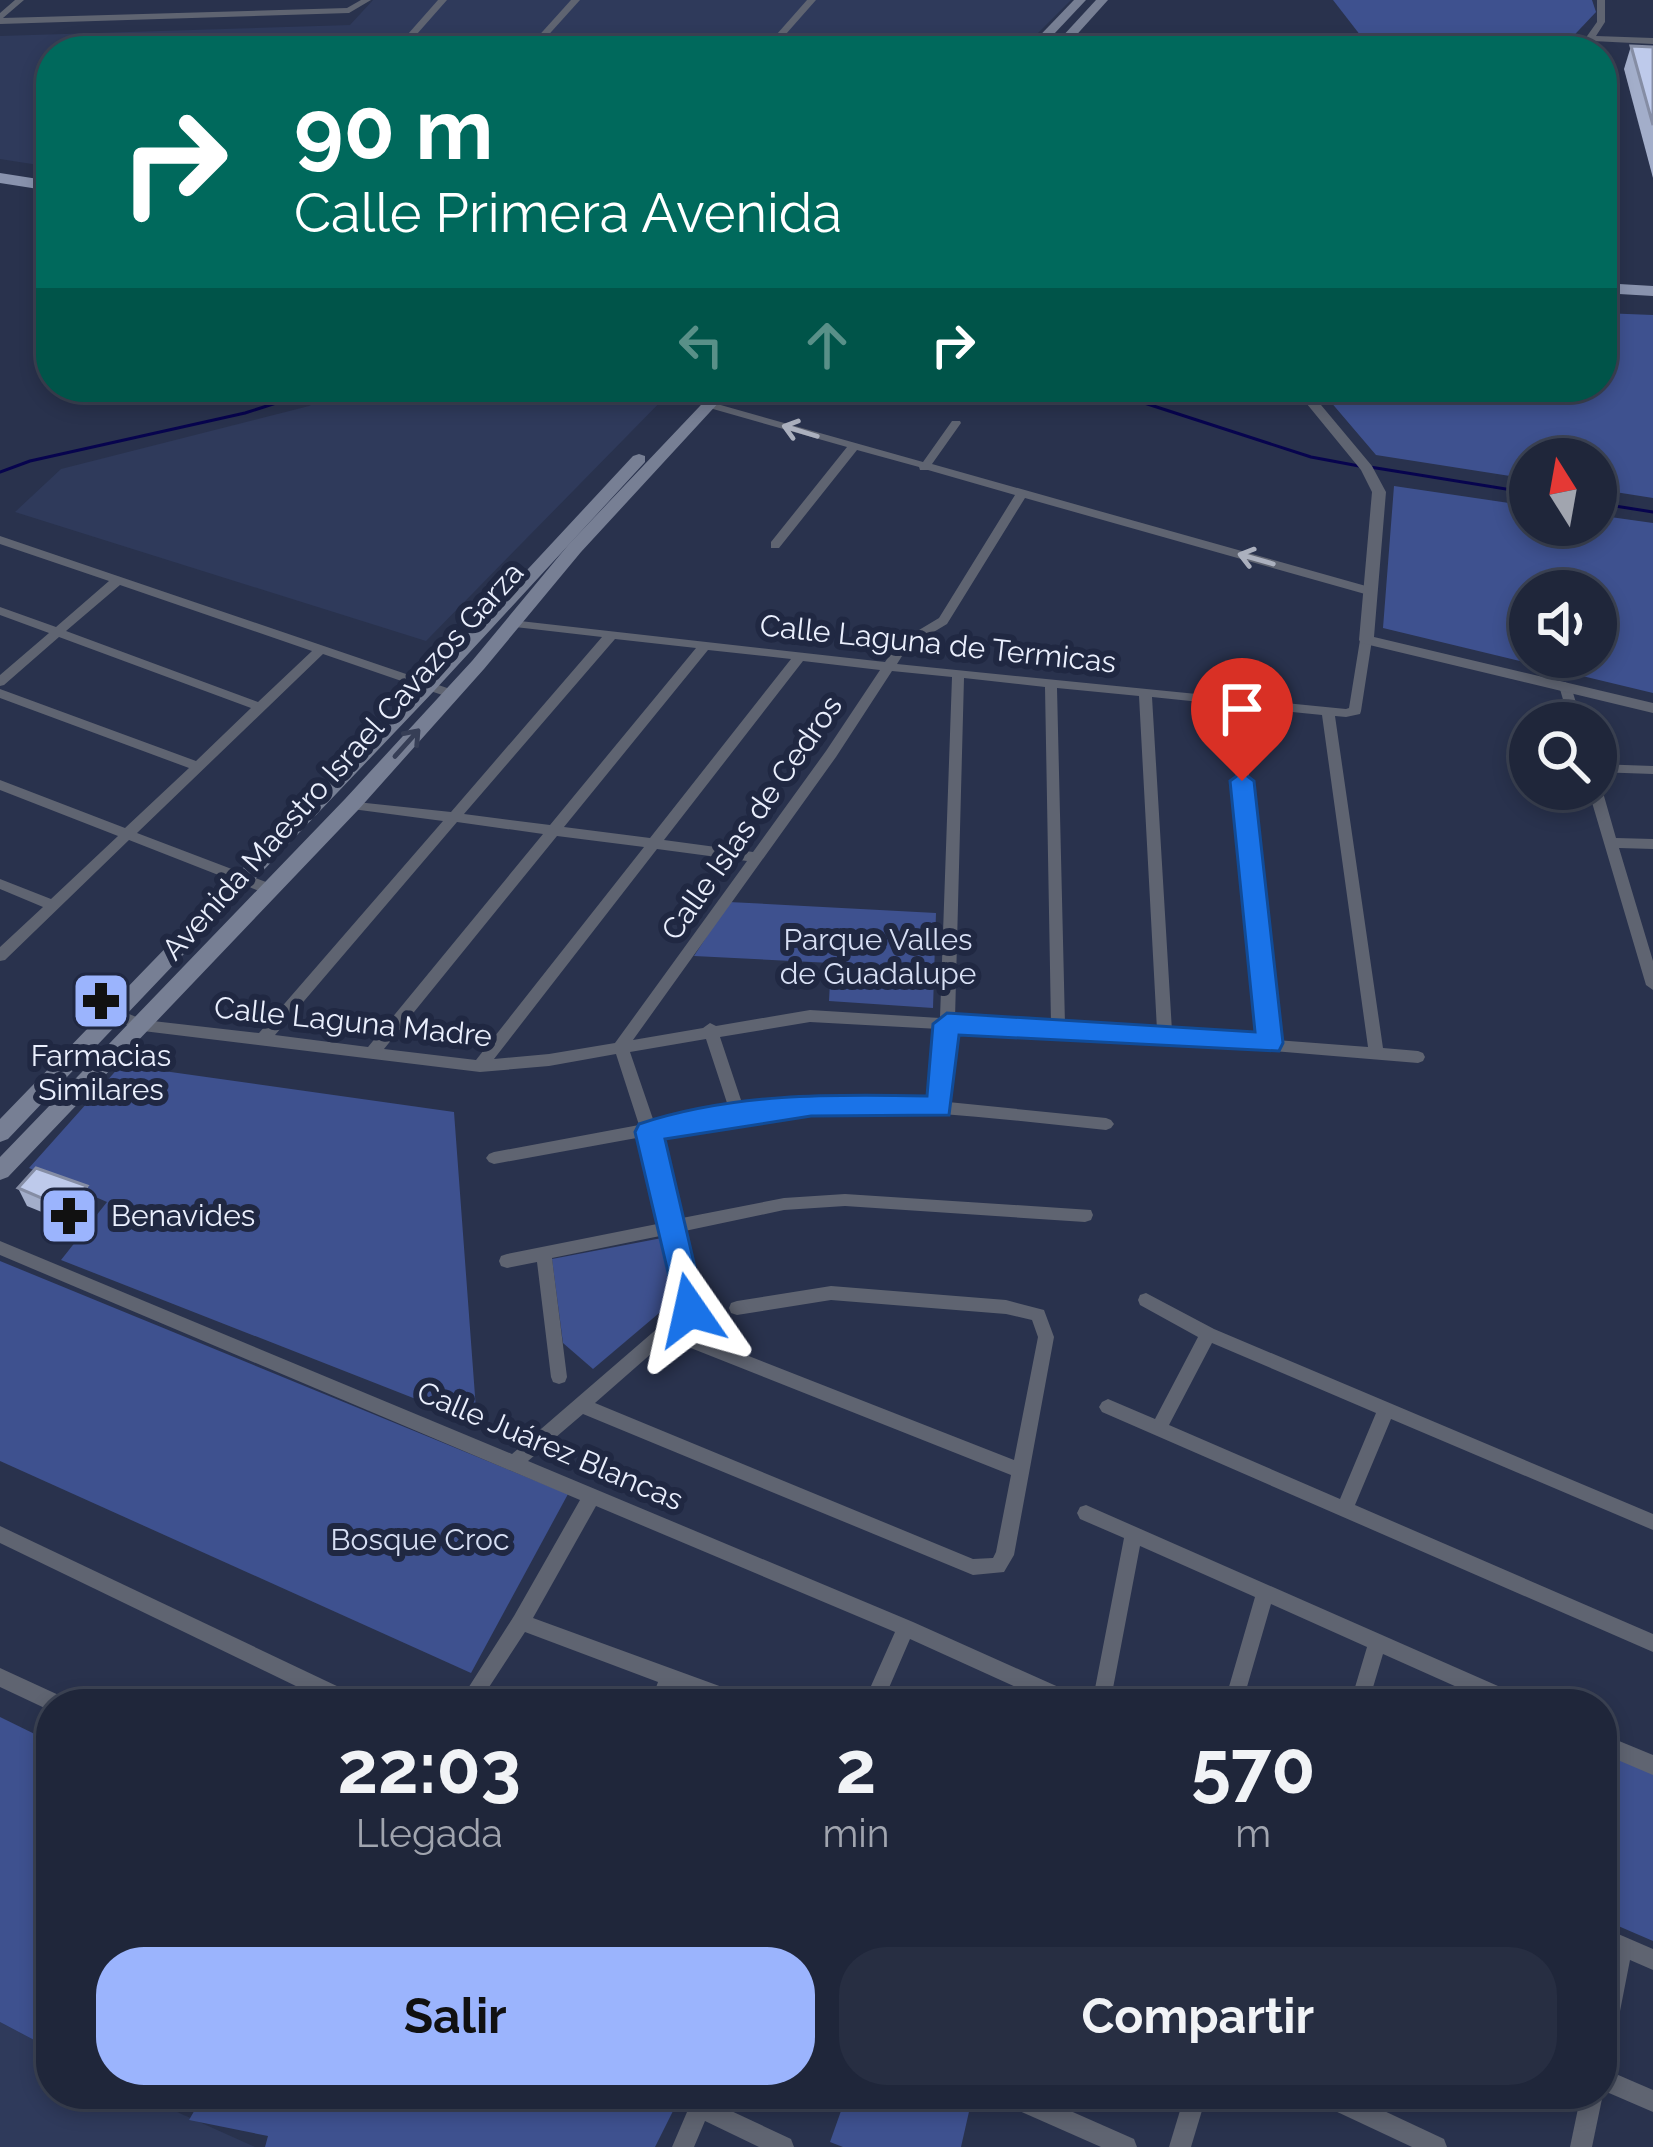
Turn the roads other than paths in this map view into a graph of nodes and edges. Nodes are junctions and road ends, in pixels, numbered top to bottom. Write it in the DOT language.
graph roads {
  1 [pos="20,0"];
  2 [pos="192,0"];
  3 [pos="367,0"];
  4 [pos="443,0"];
  5 [pos="559,0"];
  6 [pos="812,0"];
  7 [pos="1080,0"];
  8 [pos="1102,0"];
  9 [pos="1601,0"];
  10 [pos="576,1"];
  11 [pos="2,14"];
  12 [pos="187,15"];
  13 [pos="411,36"];
  14 [pos="544,36"];
  15 [pos="780,36"];
  16 [pos="1045,36"];
  17 [pos="1069,36"];
  18 [pos="1591,36"];
  19 [pos="1653,41"];
  20 [pos="1617,42"];
  21 [pos="0,166"];
  22 [pos="36,172"];
  23 [pos="0,178"];
  24 [pos="36,184"];
  25 [pos="1617,289"];
  26 [pos="1653,291"];
  27 [pos="1617,302"];
  28 [pos="1653,303"];
  29 [pos="704,402"];
  30 [pos="705,402"];
  31 [pos="727,402"];
  32 [pos="1311,402"];
  33 [pos="956,423"];
  34 [pos="853,447"];
  35 [pos="924,468"];
  36 [pos="1021,495"];
  37 [pos="0,540"];
  38 [pos="775,545"];
  39 [pos="118,580"];
  40 [pos="1369,591"];
  41 [pos="0,611"];
  42 [pos="515,622"];
  43 [pos="58,632"];
  44 [pos="611,634"];
  45 [pos="1366,640"];
  46 [pos="705,646"];
  47 [pos="320,650"];
  48 [pos="801,655"];
  49 [pos="891,668"];
  50 [pos="958,674"];
  51 [pos="0,682"];
  52 [pos="1051,684"];
  53 [pos="1565,686"];
  54 [pos="428,687"];
  55 [pos="0,693"];
  56 [pos="452,694"];
  57 [pos="1144,694"];
  58 [pos="1570,702"];
  59 [pos="1234,704"];
  60 [pos="260,706"];
  61 [pos="1653,708"];
  62 [pos="1328,712"];
  63 [pos="198,766"];
  64 [pos="1617,769"];
  65 [pos="1653,770"];
  66 [pos="0,785"];
  67 [pos="352,803"];
  68 [pos="1601,810"];
  69 [pos="456,816"];
  70 [pos="552,829"];
  71 [pos="127,834"];
  72 [pos="1611,843"];
  73 [pos="653,844"];
  74 [pos="1653,844"];
  75 [pos="757,857"];
  76 [pos="243,880"];
  77 [pos="0,884"];
  78 [pos="268,889"];
  79 [pos="53,905"];
  80 [pos="1634,924"];
  81 [pos="1653,924"];
  82 [pos="0,956"];
  83 [pos="1653,985"];
  84 [pos="114,1014"];
  85 [pos="947,1024"];
  86 [pos="142,1025"];
  87 [pos="710,1029"];
  88 [pos="1058,1029"];
  89 [pos="1165,1036"];
  90 [pos="262,1039"];
  91 [pos="1269,1043"];
  92 [pos="621,1046"];
  93 [pos="373,1051"];
  94 [pos="1376,1052"];
  95 [pos="1418,1058"];
  96 [pos="479,1066"];
  97 [pos="940,1107"];
  98 [pos="738,1113"];
  99 [pos="5,1120"];
  100 [pos="1106,1124"];
  101 [pos="649,1132"];
  102 [pos="494,1158"];
  103 [pos="0,1171"];
  104 [pos="1084,1215"];
  105 [pos="674,1228"];
  106 [pos="0,1248"];
  107 [pos="544,1256"];
  108 [pos="507,1261"];
  109 [pos="1146,1300"];
  110 [pos="737,1308"];
  111 [pos="669,1332"];
  112 [pos="1208,1334"];
  113 [pos="559,1376"];
  114 [pos="583,1406"];
  115 [pos="1108,1408"];
  116 [pos="1386,1409"];
  117 [pos="1158,1430"];
  118 [pos="513,1463"];
  119 [pos="1018,1470"];
  120 [pos="592,1496"];
  121 [pos="1345,1508"];
  122 [pos="1085,1513"];
  123 [pos="1653,1522"];
  124 [pos="0,1534"];
  125 [pos="1133,1536"];
  126 [pos="1265,1593"];
  127 [pos="521,1622"];
  128 [pos="906,1628"];
  129 [pos="1378,1641"];
  130 [pos="1653,1643"];
  131 [pos="670,1676"];
  132 [pos="0,1677"];
  133 [pos="322,1689"];
  134 [pos="477,1689"];
  135 [pos="665,1689"];
  136 [pos="704,1689"];
  137 [pos="879,1689"];
  138 [pos="1041,1689"];
  139 [pos="1104,1689"];
  140 [pos="1237,1689"];
  141 [pos="1364,1689"];
  142 [pos="1470,1689"];
  143 [pos="36,1694"];
  144 [pos="1617,1755"];
  145 [pos="1653,1765"];
  146 [pos="1617,1943"];
  147 [pos="1653,1960"];
  148 [pos="1617,2085"];
  149 [pos="1653,2101"];
  150 [pos="698,2109"];
  151 [pos="718,2109"];
  152 [pos="1041,2109"];
  153 [pos="1191,2109"];
  154 [pos="1356,2109"];
  155 [pos="1589,2109"];
  156 [pos="683,2147"];
  157 [pos="783,2147"];
  158 [pos="1126,2147"];
  159 [pos="1180,2147"];
  160 [pos="1436,2147"];
  161 [pos="1581,2147"];
  1 -- 11 [label="street"];
  2 -- 12 [label="street"];
  3 -- 12 [label="street"];
  4 -- 13 [label="street"];
  5 -- 10 [label="street"];
  6 -- 15 [label="street"];
  7 -- 16 [label="main road"];
  8 -- 17 [label="main road"];
  9 -- 18 [label="street"];
  10 -- 14 [label="street"];
  11 -- 12 [label="street"];
  19 -- 20 [label="street"];
  21 -- 22 [label="main road"];
  23 -- 24 [label="main road"];
  25 -- 26 [label="main road"];
  27 -- 28 [label="main road"];
  29 -- 54 [label="main road, Avenida Maestro Israel Cavazos Garza"];
  30 -- 42 [label="main road, Avenida Maestro Israel Cavazos Garza"];
  34 -- 31 [label="street, one-way"];
  32 -- 40 [label="street"];
  33 -- 35 [label="street"];
  34 -- 35 [label="street"];
  34 -- 38 [label="street"];
  35 -- 36 [label="street"];
  40 -- 36 [label="street, one-way"];
  36 -- 49 [label="street, Calle Islas de Cedros"];
  37 -- 39 [label="street"];
  39 -- 43 [label="street"];
  39 -- 47 [label="street"];
  40 -- 45 [label="street"];
  41 -- 43 [label="street"];
  42 -- 44 [label="street, Calle Laguna de Termicas"];
  42 -- 56 [label="main road, Avenida Maestro Israel Cavazos Garza"];
  43 -- 51 [label="street"];
  43 -- 60 [label="street"];
  44 -- 46 [label="street, Calle Laguna de Termicas"];
  44 -- 69 [label="street"];
  45 -- 53 [label="street"];
  45 -- 62 [label="street, Calle Laguna de Termicas"];
  46 -- 48 [label="street, Calle Laguna de Termicas"];
  46 -- 70 [label="street"];
  47 -- 54 [label="street"];
  47 -- 60 [label="street"];
  48 -- 49 [label="street, Calle Laguna de Termicas"];
  48 -- 73 [label="street"];
  49 -- 50 [label="street, Calle Laguna de Termicas"];
  49 -- 75 [label="street, Calle Islas de Cedros"];
  50 -- 52 [label="street, Calle Laguna de Termicas"];
  50 -- 85 [label="street"];
  52 -- 57 [label="street, Calle Laguna de Termicas"];
  52 -- 88 [label="street"];
  53 -- 58 [label="street"];
  53 -- 61 [label="street"];
  54 -- 56 [label="street"];
  54 -- 76 [label="main road, Avenida Maestro Israel Cavazos Garza"];
  55 -- 63 [label="street"];
  67 -- 56 [label="main road, Avenida Maestro Israel Cavazos Garza, one-way"];
  57 -- 59 [label="street, Calle Laguna de Termicas"];
  57 -- 89 [label="street"];
  59 -- 62 [label="street, Calle Laguna de Termicas"];
  59 -- 91 [label="street"];
  60 -- 63 [label="street"];
  62 -- 94 [label="street"];
  63 -- 71 [label="street"];
  64 -- 65 [label="street"];
  66 -- 71 [label="street"];
  67 -- 69 [label="street"];
  67 -- 78 [label="main road, Avenida Maestro Israel Cavazos Garza"];
  68 -- 72 [label="street"];
  69 -- 70 [label="street"];
  69 -- 90 [label="street"];
  70 -- 73 [label="street"];
  70 -- 93 [label="street"];
  71 -- 76 [label="street"];
  71 -- 79 [label="street"];
  72 -- 74 [label="street"];
  72 -- 80 [label="street"];
  73 -- 75 [label="street"];
  73 -- 96 [label="street"];
  75 -- 92 [label="street, Calle Islas de Cedros"];
  76 -- 78 [label="street"];
  76 -- 84 [label="main road, Avenida Maestro Israel Cavazos Garza"];
  77 -- 79 [label="street"];
  78 -- 86 [label="main road, Avenida Maestro Israel Cavazos Garza"];
  79 -- 82 [label="street"];
  80 -- 81 [label="street"];
  80 -- 83 [label="street"];
  84 -- 86 [label="street, Calle Laguna Madre"];
  84 -- 99 [label="main road, Avenida Maestro Israel Cavazos Garza"];
  85 -- 87 [label="street, Calle Laguna Madre"];
  85 -- 88 [label="street, Calle Laguna Madre"];
  85 -- 97 [label="street"];
  86 -- 90 [label="street, Calle Laguna Madre"];
  86 -- 103 [label="main road, Avenida Maestro Israel Cavazos Garza"];
  87 -- 92 [label="street, Calle Laguna Madre"];
  87 -- 98 [label="street"];
  88 -- 89 [label="street, Calle Laguna Madre"];
  89 -- 91 [label="street, Calle Laguna Madre"];
  90 -- 93 [label="street, Calle Laguna Madre"];
  91 -- 94 [label="street, Calle Laguna Madre"];
  92 -- 96 [label="street, Calle Laguna Madre"];
  92 -- 101 [label="street"];
  93 -- 96 [label="street, Calle Laguna Madre"];
  94 -- 95 [label="street, Calle Laguna Madre"];
  97 -- 98 [label="street"];
  97 -- 100 [label="street"];
  98 -- 101 [label="street"];
  101 -- 102 [label="street"];
  101 -- 105 [label="street"];
  104 -- 105 [label="street"];
  105 -- 107 [label="street"];
  105 -- 111 [label="street"];
  106 -- 118 [label="street, Calle Juárez Blancas"];
  107 -- 108 [label="street"];
  107 -- 113 [label="street"];
  109 -- 112 [label="street"];
  110 -- 119 [label="street"];
  111 -- 114 [label="street"];
  111 -- 119 [label="street"];
  112 -- 116 [label="street"];
  112 -- 117 [label="street"];
  114 -- 118 [label="street"];
  114 -- 119 [label="street"];
  115 -- 117 [label="street"];
  116 -- 121 [label="street"];
  116 -- 123 [label="street"];
  117 -- 121 [label="street"];
  118 -- 120 [label="street, Calle Juárez Blancas"];
  120 -- 127 [label="street"];
  120 -- 128 [label="street, Calle Juárez Blancas"];
  121 -- 130 [label="street"];
  122 -- 125 [label="street"];
  124 -- 133 [label="street"];
  125 -- 126 [label="street"];
  125 -- 139 [label="street"];
  126 -- 129 [label="street"];
  126 -- 140 [label="street"];
  127 -- 131 [label="street"];
  127 -- 134 [label="street"];
  128 -- 137 [label="street"];
  128 -- 138 [label="street, Calle Juárez Blancas"];
  129 -- 141 [label="street"];
  129 -- 142 [label="street"];
  131 -- 135 [label="street"];
  131 -- 136 [label="street"];
  132 -- 143 [label="street"];
  144 -- 145 [label="street"];
  146 -- 147 [label="street"];
  148 -- 149 [label="street"];
  150 -- 156 [label="street"];
  151 -- 157 [label="street"];
  152 -- 158 [label="street"];
  153 -- 159 [label="street"];
  154 -- 160 [label="street"];
  155 -- 161 [label="street"];
}
